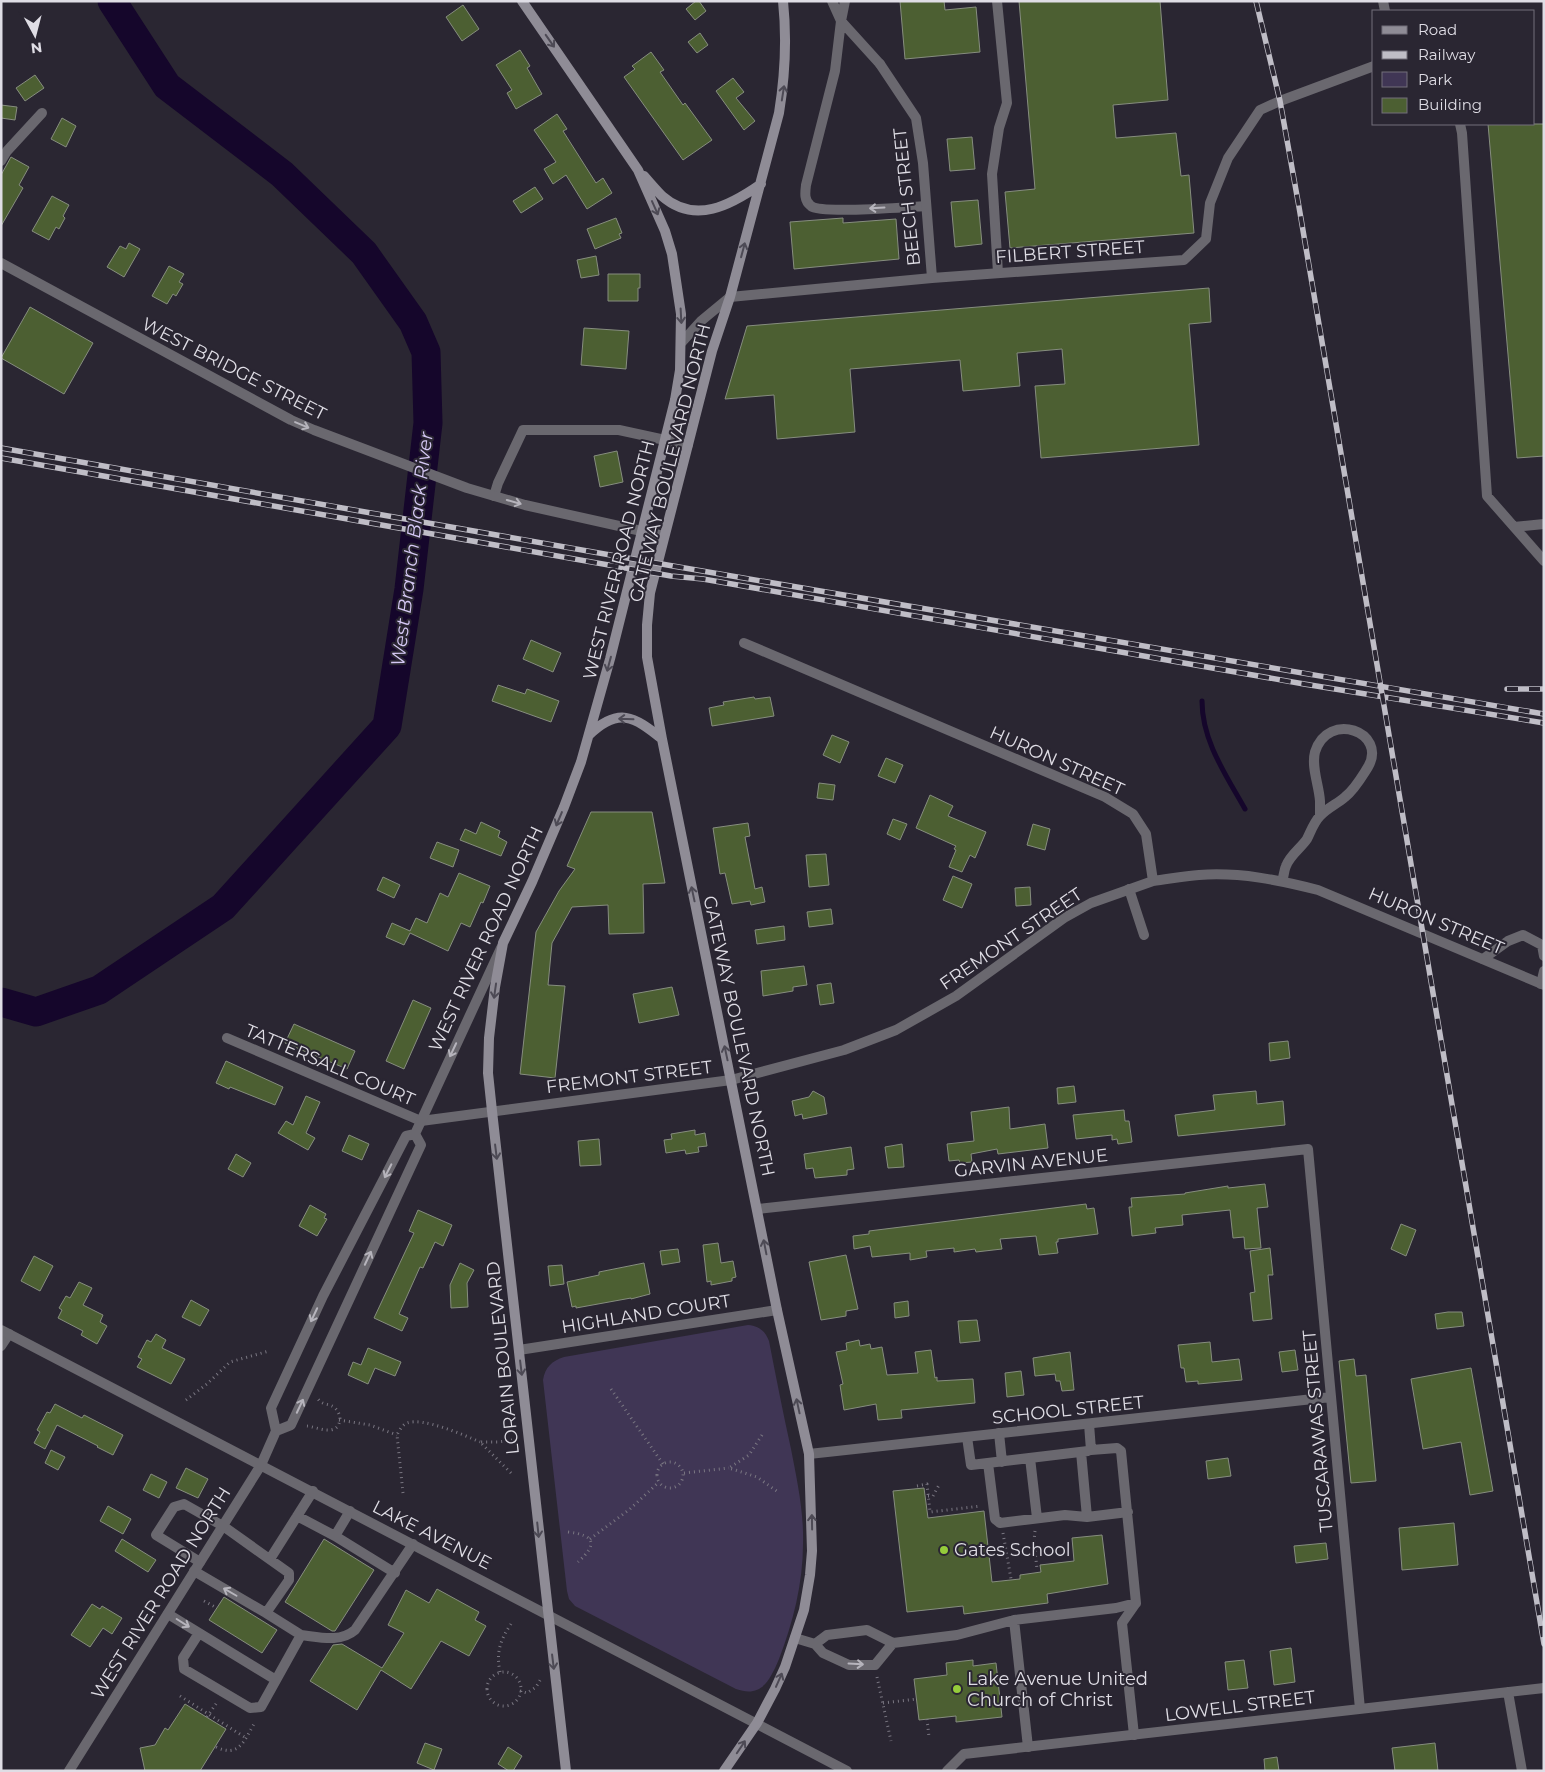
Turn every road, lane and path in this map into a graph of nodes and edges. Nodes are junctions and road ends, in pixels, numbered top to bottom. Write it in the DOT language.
graph roads {
  1 [pos="522,1"];
  2 [pos="783,1"];
  3 [pos="832,1"];
  4 [pos="845,1"];
  5 [pos="997,1"];
  6 [pos="841,21"];
  7 [pos="1372,67"];
  8 [pos="42,112"];
  9 [pos="1460,125"];
  10 [pos="1,161"];
  11 [pos="638,170"];
  12 [pos="761,184"];
  13 [pos="926,206"];
  14 [pos="1,263"];
  15 [pos="998,273"];
  16 [pos="932,278"];
  17 [pos="730,297"];
  18 [pos="682,342"];
  19 [pos="667,440"];
  20 [pos="688,445"];
  21 [pos="494,496"];
  22 [pos="1544,524"];
  23 [pos="1514,527"];
  24 [pos="642,532"];
  25 [pos="664,536"];
  26 [pos="1544,561"];
  27 [pos="744,643"];
  28 [pos="589,735"];
  29 [pos="662,739"];
  30 [pos="1320,816"];
  31 [pos="1154,881"];
  32 [pos="1282,881"];
  33 [pos="1129,889"];
  34 [pos="1144,935"];
  35 [pos="503,943"];
  36 [pos="1543,945"];
  37 [pos="1544,956"];
  38 [pos="1484,959"];
  39 [pos="1544,971"];
  40 [pos="1543,984"];
  41 [pos="227,1038"];
  42 [pos="731,1080"];
  43 [pos="492,1111"];
  44 [pos="420,1121"];
  45 [pos="416,1134"];
  46 [pos="1308,1149"];
  47 [pos="758,1210"];
  48 [pos="777,1310"];
  49 [pos="5,1332"];
  50 [pos="1,1346"];
  51 [pos="519,1350"];
  52 [pos="269,1351"];
  53 [pos="611,1388"];
  54 [pos="1331,1397"];
  55 [pos="186,1400"];
  56 [pos="318,1400"];
  57 [pos="339,1420"];
  58 [pos="1089,1424"];
  59 [pos="307,1426"];
  60 [pos="276,1431"];
  61 [pos="999,1433"];
  62 [pos="397,1435"];
  63 [pos="762,1435"];
  64 [pos="967,1437"];
  65 [pos="512,1440"];
  66 [pos="480,1442"];
  67 [pos="1086,1451"];
  68 [pos="809,1454"];
  69 [pos="1030,1458"];
  70 [pos="1002,1462"];
  71 [pos="663,1464"];
  72 [pos="988,1464"];
  73 [pos="261,1465"];
  74 [pos="729,1468"];
  75 [pos="511,1473"];
  76 [pos="684,1473"];
  77 [pos="659,1482"];
  78 [pos="938,1484"];
  79 [pos="917,1486"];
  80 [pos="312,1492"];
  81 [pos="778,1492"];
  82 [pos="403,1493"];
  83 [pos="928,1496"];
  84 [pos="985,1506"];
  85 [pos="350,1511"];
  86 [pos="1128,1512"];
  87 [pos="297,1516"];
  88 [pos="1087,1517"];
  89 [pos="1036,1518"];
  90 [pos="1000,1523"];
  91 [pos="223,1526"];
  92 [pos="568,1532"];
  93 [pos="336,1536"];
  94 [pos="590,1539"];
  95 [pos="1034,1541"];
  96 [pos="413,1544"];
  97 [pos="270,1559"];
  98 [pos="578,1562"];
  99 [pos="197,1567"];
  100 [pos="1037,1569"];
  101 [pos="395,1573"];
  102 [pos="1011,1579"];
  103 [pos="204,1601"];
  104 [pos="1136,1603"];
  105 [pos="217,1608"];
  106 [pos="266,1613"];
  107 [pos="547,1613"];
  108 [pos="168,1614"];
  109 [pos="1014,1620"];
  110 [pos="511,1624"];
  111 [pos="199,1633"];
  112 [pos="301,1635"];
  113 [pos="795,1638"];
  114 [pos="893,1643"];
  115 [pos="815,1644"];
  116 [pos="500,1672"];
  117 [pos="543,1672"];
  118 [pos="876,1674"];
  119 [pos="276,1680"];
  120 [pos="1544,1688"];
  121 [pos="520,1691"];
  122 [pos="1508,1692"];
  123 [pos="180,1696"];
  124 [pos="917,1699"];
  125 [pos="883,1703"];
  126 [pos="1360,1709"];
  127 [pos="926,1719"];
  128 [pos="757,1723"];
  129 [pos="254,1724"];
  130 [pos="1134,1735"];
  131 [pos="928,1737"];
  132 [pos="246,1738"];
  133 [pos="891,1741"];
  134 [pos="216,1747"];
  135 [pos="1028,1747"];
  136 [pos="69,1771"];
  137 [pos="566,1771"];
  138 [pos="724,1771"];
  139 [pos="847,1771"];
  140 [pos="947,1771"];
  141 [pos="1522,1771"];
  1 -- 11 [label="main road, WEST RIVER ROAD NORTH, one-way"];
  12 -- 2 [label="main road, GATEWAY BOULEVARD NORTH, one-way"];
  3 -- 6 [label="street"];
  4 -- 6 [label="street"];
  5 -- 15 [label="street"];
  6 -- 13 [label="street, BEECH STREET"];
  13 -- 6 [label="street, one-way"];
  7 -- 15 [label="street, FILBERT STREET"];
  8 -- 10 [label="street"];
  9 -- 23 [label="street"];
  11 -- 12 [label="main road"];
  11 -- 18 [label="main road, WEST RIVER ROAD NORTH, one-way"];
  17 -- 12 [label="main road, GATEWAY BOULEVARD NORTH, one-way"];
  13 -- 16 [label="street, BEECH STREET"];
  14 -- 21 [label="street, WEST BRIDGE STREET, one-way"];
  15 -- 16 [label="street, FILBERT STREET"];
  16 -- 17 [label="street, FILBERT STREET"];
  17 -- 18 [label="street"];
  17 -- 20 [label="main road, GATEWAY BOULEVARD NORTH"];
  18 -- 19 [label="main road, WEST RIVER ROAD NORTH"];
  19 -- 20 [label="street"];
  19 -- 21 [label="street"];
  19 -- 24 [label="main road, WEST RIVER ROAD NORTH"];
  20 -- 25 [label="main road, GATEWAY BOULEVARD NORTH"];
  21 -- 24 [label="street, WEST BRIDGE STREET, one-way"];
  22 -- 23 [label="street"];
  23 -- 26 [label="street"];
  24 -- 25 [label="street, WEST BRIDGE STREET"];
  24 -- 28 [label="main road, WEST RIVER ROAD NORTH, one-way"];
  25 -- 29 [label="main road, GATEWAY BOULEVARD NORTH"];
  27 -- 31 [label="street, HURON STREET"];
  29 -- 28 [label="main road, one-way"];
  28 -- 35 [label="main road, WEST RIVER ROAD NORTH, one-way"];
  42 -- 29 [label="main road, GATEWAY BOULEVARD NORTH, one-way"];
  30 -- 30 [label="street"];
  30 -- 32 [label="street"];
  31 -- 32 [label="street, HURON STREET"];
  31 -- 33 [label="street, FREMONT STREET"];
  32 -- 38 [label="street, HURON STREET"];
  33 -- 34 [label="street"];
  33 -- 42 [label="street, FREMONT STREET"];
  35 -- 43 [label="main road, LORAIN BOULEVARD, one-way"];
  35 -- 44 [label="street, WEST RIVER ROAD NORTH, one-way"];
  36 -- 37 [label="street"];
  36 -- 38 [label="street"];
  38 -- 40 [label="street, HURON STREET"];
  39 -- 40 [label="street"];
  41 -- 44 [label="street, TATTERSALL COURT"];
  42 -- 43 [label="street, FREMONT STREET"];
  42 -- 47 [label="main road, GATEWAY BOULEVARD NORTH"];
  43 -- 44 [label="street, FREMONT STREET"];
  43 -- 51 [label="main road, LORAIN BOULEVARD, one-way"];
  44 -- 45 [label="street, WEST RIVER ROAD NORTH"];
  60 -- 45 [label="street, WEST RIVER ROAD NORTH, one-way"];
  45 -- 60 [label="street, one-way"];
  46 -- 47 [label="street, GARVIN AVENUE"];
  46 -- 54 [label="street, TUSCARAWAS STREET"];
  48 -- 47 [label="main road, GATEWAY BOULEVARD NORTH, one-way"];
  48 -- 51 [label="street, HIGHLAND COURT"];
  68 -- 48 [label="main road, GATEWAY BOULEVARD NORTH, one-way"];
  49 -- 50 [label="street"];
  49 -- 73 [label="street, LAKE AVENUE"];
  51 -- 107 [label="main road, LORAIN BOULEVARD, one-way"];
  52 -- 55 [label="path"];
  53 -- 71 [label="path"];
  54 -- 58 [label="street, SCHOOL STREET"];
  54 -- 126 [label="street, TUSCARAWAS STREET"];
  56 -- 57 [label="path"];
  57 -- 59 [label="path"];
  57 -- 62 [label="path"];
  58 -- 61 [label="street, SCHOOL STREET"];
  58 -- 67 [label="street"];
  60 -- 73 [label="street, WEST RIVER ROAD NORTH"];
  61 -- 64 [label="street, SCHOOL STREET"];
  61 -- 70 [label="street"];
  62 -- 66 [label="path"];
  62 -- 82 [label="path"];
  63 -- 74 [label="path"];
  64 -- 68 [label="street, SCHOOL STREET"];
  64 -- 72 [label="street"];
  65 -- 66 [label="path"];
  66 -- 75 [label="path"];
  67 -- 69 [label="street"];
  67 -- 86 [label="street"];
  67 -- 88 [label="street"];
  113 -- 68 [label="main road, GATEWAY BOULEVARD NORTH, one-way"];
  69 -- 70 [label="street"];
  69 -- 89 [label="street"];
  70 -- 72 [label="street"];
  71 -- 76 [label="path"];
  71 -- 77 [label="path"];
  72 -- 90 [label="street"];
  73 -- 80 [label="street, LAKE AVENUE"];
  73 -- 91 [label="street, WEST RIVER ROAD NORTH"];
  74 -- 76 [label="path"];
  74 -- 81 [label="path"];
  76 -- 77 [label="path"];
  77 -- 94 [label="path"];
  78 -- 83 [label="path"];
  79 -- 83 [label="path"];
  80 -- 85 [label="street, LAKE AVENUE"];
  80 -- 87 [label="street"];
  83 -- 84 [label="path"];
  85 -- 93 [label="street"];
  85 -- 96 [label="street, LAKE AVENUE"];
  86 -- 88 [label="street"];
  86 -- 104 [label="street"];
  87 -- 93 [label="street"];
  87 -- 97 [label="street"];
  88 -- 89 [label="street"];
  89 -- 90 [label="street"];
  90 -- 102 [label="path"];
  91 -- 97 [label="street"];
  91 -- 99 [label="street, WEST RIVER ROAD NORTH"];
  91 -- 99 [label="street"];
  92 -- 94 [label="path"];
  93 -- 101 [label="street"];
  94 -- 98 [label="path"];
  95 -- 100 [label="path"];
  96 -- 101 [label="street"];
  96 -- 107 [label="street, LAKE AVENUE"];
  97 -- 106 [label="street"];
  106 -- 99 [label="street, one-way"];
  99 -- 108 [label="street, WEST RIVER ROAD NORTH"];
  101 -- 112 [label="street"];
  103 -- 105 [label="path"];
  104 -- 109 [label="street"];
  104 -- 130 [label="street"];
  106 -- 112 [label="street"];
  107 -- 128 [label="street, LAKE AVENUE"];
  107 -- 137 [label="main road, LORAIN BOULEVARD, one-way"];
  108 -- 111 [label="street, one-way"];
  108 -- 136 [label="street, WEST RIVER ROAD NORTH"];
  109 -- 114 [label="street"];
  109 -- 135 [label="street"];
  110 -- 116 [label="path"];
  111 -- 119 [label="street"];
  111 -- 119 [label="street"];
  112 -- 119 [label="street"];
  113 -- 115 [label="street"];
  128 -- 113 [label="main road, GATEWAY BOULEVARD NORTH, one-way"];
  114 -- 115 [label="street"];
  115 -- 114 [label="street, one-way"];
  116 -- 121 [label="path"];
  116 -- 121 [label="path"];
  117 -- 121 [label="path"];
  118 -- 125 [label="path"];
  120 -- 122 [label="street, LOWELL STREET"];
  122 -- 126 [label="street, LOWELL STREET"];
  122 -- 141 [label="street"];
  123 -- 132 [label="path"];
  124 -- 125 [label="path"];
  125 -- 133 [label="path"];
  126 -- 130 [label="street, LOWELL STREET"];
  127 -- 131 [label="path"];
  138 -- 128 [label="main road, GATEWAY BOULEVARD NORTH, one-way"];
  128 -- 139 [label="street, LAKE AVENUE"];
  129 -- 132 [label="path"];
  130 -- 135 [label="street, LOWELL STREET"];
  132 -- 134 [label="path"];
  135 -- 140 [label="street, LOWELL STREET"];
}
